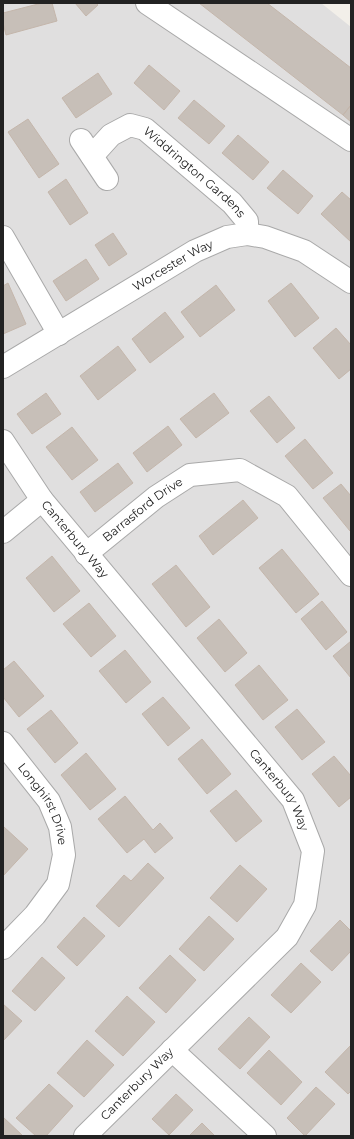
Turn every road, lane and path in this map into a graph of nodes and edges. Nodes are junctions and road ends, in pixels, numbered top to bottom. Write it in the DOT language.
graph roads {
  1 [pos="147,3"];
  2 [pos="351,140"];
  3 [pos="107,179"];
  4 [pos="247,234"];
  5 [pos="3,237"];
  6 [pos="351,282"];
  7 [pos="59,334"];
  8 [pos="3,367"];
  9 [pos="3,441"];
  10 [pos="42,500"];
  11 [pos="3,532"];
  12 [pos="86,554"];
  13 [pos="351,575"];
  14 [pos="3,743"];
  15 [pos="3,948"];
  16 [pos="172,1050"];
  17 [pos="85,1136"];
  18 [pos="265,1136"];
  1 -- 2 [label="street"];
  3 -- 4 [label="street, Widdrington Gardens"];
  4 -- 6 [label="street, Worcester Way"];
  4 -- 7 [label="street, Worcester Way"];
  5 -- 7 [label="street"];
  7 -- 8 [label="street, Worcester Way"];
  9 -- 10 [label="street, Canterbury Way"];
  10 -- 11 [label="street"];
  10 -- 12 [label="street, Canterbury Way"];
  12 -- 13 [label="street, Barrasford Drive"];
  12 -- 16 [label="street, Canterbury Way"];
  14 -- 15 [label="street, Longhirst Drive"];
  16 -- 17 [label="street, Canterbury Way"];
  16 -- 18 [label="street"];
}
